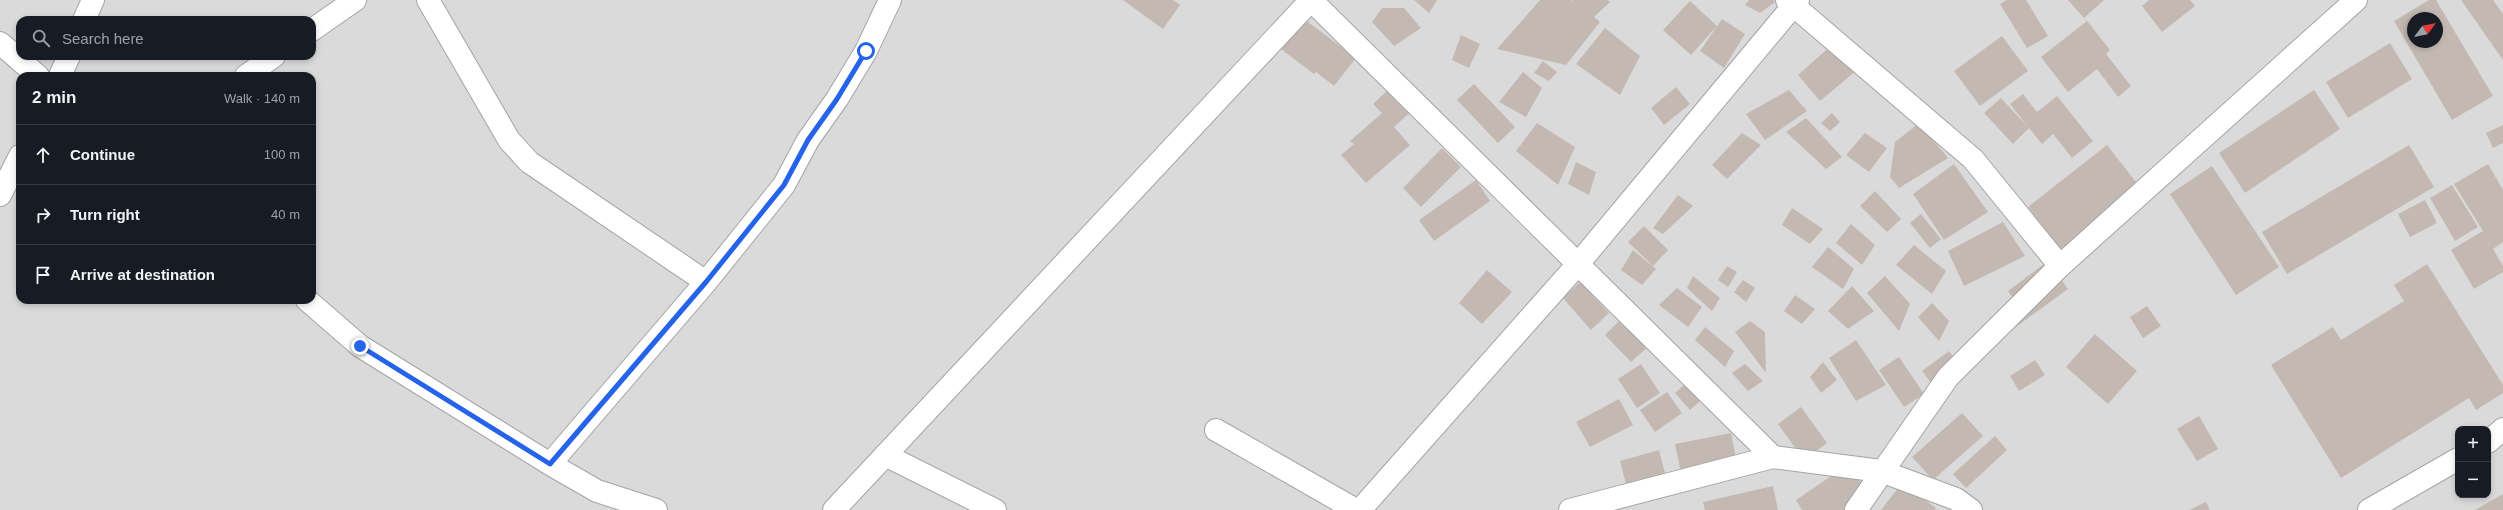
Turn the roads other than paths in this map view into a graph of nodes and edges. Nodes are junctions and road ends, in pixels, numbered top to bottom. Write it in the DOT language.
graph roads {
  1 [pos="93,0"];
  2 [pos="355,0"];
  3 [pos="428,0"];
  4 [pos="890,0"];
  5 [pos="1311,0"];
  6 [pos="2356,0"];
  7 [pos="1793,2"];
  8 [pos="86,16"];
  9 [pos="316,27"];
  10 [pos="0,43"];
  11 [pos="16,57"];
  12 [pos="20,60"];
  13 [pos="67,60"];
  14 [pos="268,60"];
  15 [pos="33,72"];
  16 [pos="62,72"];
  17 [pos="252,72"];
  18 [pos="16,164"];
  19 [pos="0,195"];
  20 [pos="1578,264"];
  21 [pos="2060,266"];
  22 [pos="706,282"];
  23 [pos="312,304"];
  24 [pos="2503,429"];
  25 [pos="1216,430"];
  26 [pos="2491,439"];
  27 [pos="885,456"];
  28 [pos="1773,457"];
  29 [pos="2455,461"];
  30 [pos="550,464"];
  31 [pos="1880,472"];
  32 [pos="656,510"];
  33 [pos="834,510"];
  34 [pos="995,510"];
  35 [pos="1356,510"];
  36 [pos="1360,510"];
  37 [pos="1570,510"];
  38 [pos="1856,510"];
  39 [pos="1971,510"];
  40 [pos="2369,510"];
  1 -- 8 [label="street"];
  2 -- 9 [label="street"];
  3 -- 22 [label="street"];
  4 -- 22 [label="street"];
  5 -- 20 [label="street"];
  5 -- 27 [label="street"];
  6 -- 21 [label="street"];
  7 -- 20 [label="street"];
  7 -- 21 [label="street"];
  10 -- 11 [label="street"];
  12 -- 15 [label="street"];
  13 -- 16 [label="street"];
  14 -- 17 [label="street"];
  18 -- 19 [label="street"];
  20 -- 28 [label="street"];
  20 -- 36 [label="street"];
  21 -- 31 [label="street"];
  22 -- 30 [label="street"];
  23 -- 30 [label="street"];
  24 -- 26 [label="street"];
  25 -- 35 [label="street"];
  27 -- 33 [label="street"];
  27 -- 34 [label="street"];
  28 -- 31 [label="street"];
  28 -- 37 [label="street"];
  29 -- 40 [label="street"];
  30 -- 32 [label="street"];
  31 -- 38 [label="street"];
  31 -- 39 [label="street"];
}
